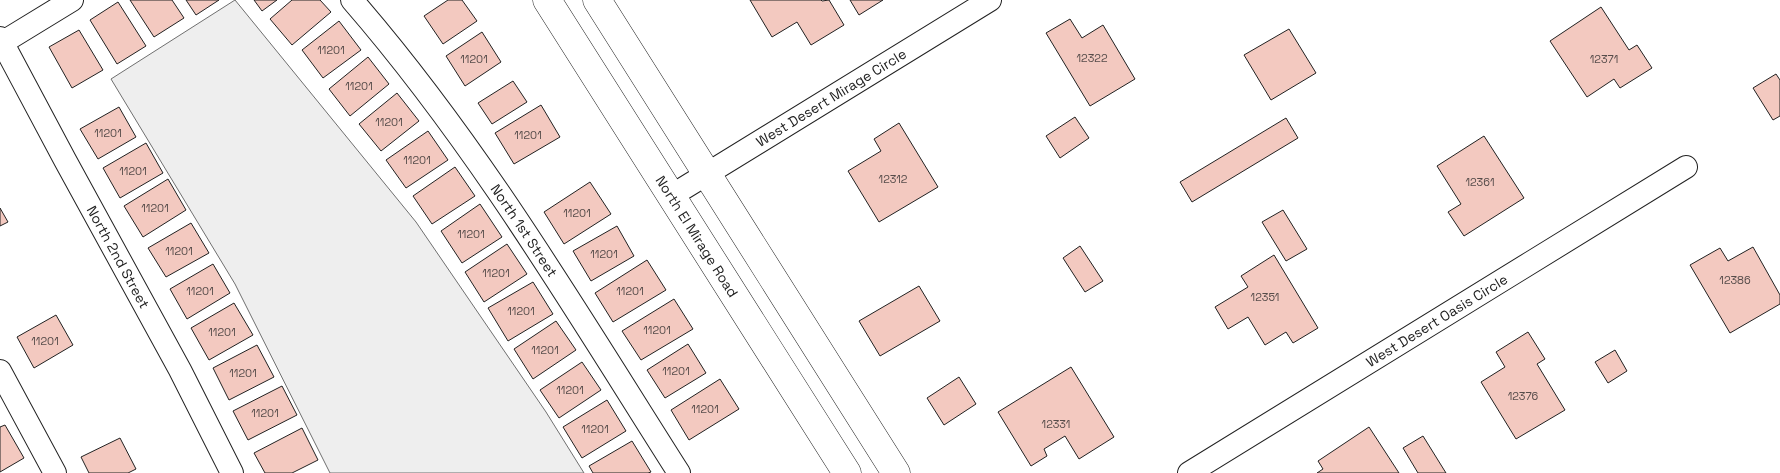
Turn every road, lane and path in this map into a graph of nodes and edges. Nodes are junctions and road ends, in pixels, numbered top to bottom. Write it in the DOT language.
graph roads {
  1 [pos="72,0"];
  2 [pos="352,0"];
  3 [pos="547,0"];
  4 [pos="597,0"];
  5 [pos="990,0"];
  6 [pos="1,41"];
  7 [pos="1686,167"];
  8 [pos="707,174"];
  9 [pos="671,196"];
  10 [pos="0,370"];
  11 [pos="55,473"];
  12 [pos="232,473"];
  13 [pos="678,473"];
  14 [pos="847,473"];
  15 [pos="896,473"];
  16 [pos="1188,473"];
  1 -- 6 [label="street"];
  2 -- 13 [label="street, North 1st Street"];
  3 -- 9 [label="main road, North El Mirage Road"];
  4 -- 8 [label="main road"];
  5 -- 8 [label="street, West Desert Mirage Circle"];
  6 -- 12 [label="street, North 2nd Street"];
  7 -- 16 [label="street, West Desert Oasis Circle"];
  8 -- 9 [label="street, West Desert Mirage Circle"];
  8 -- 15 [label="main road"];
  9 -- 14 [label="main road, North El Mirage Road"];
  10 -- 11 [label="street"];
}
